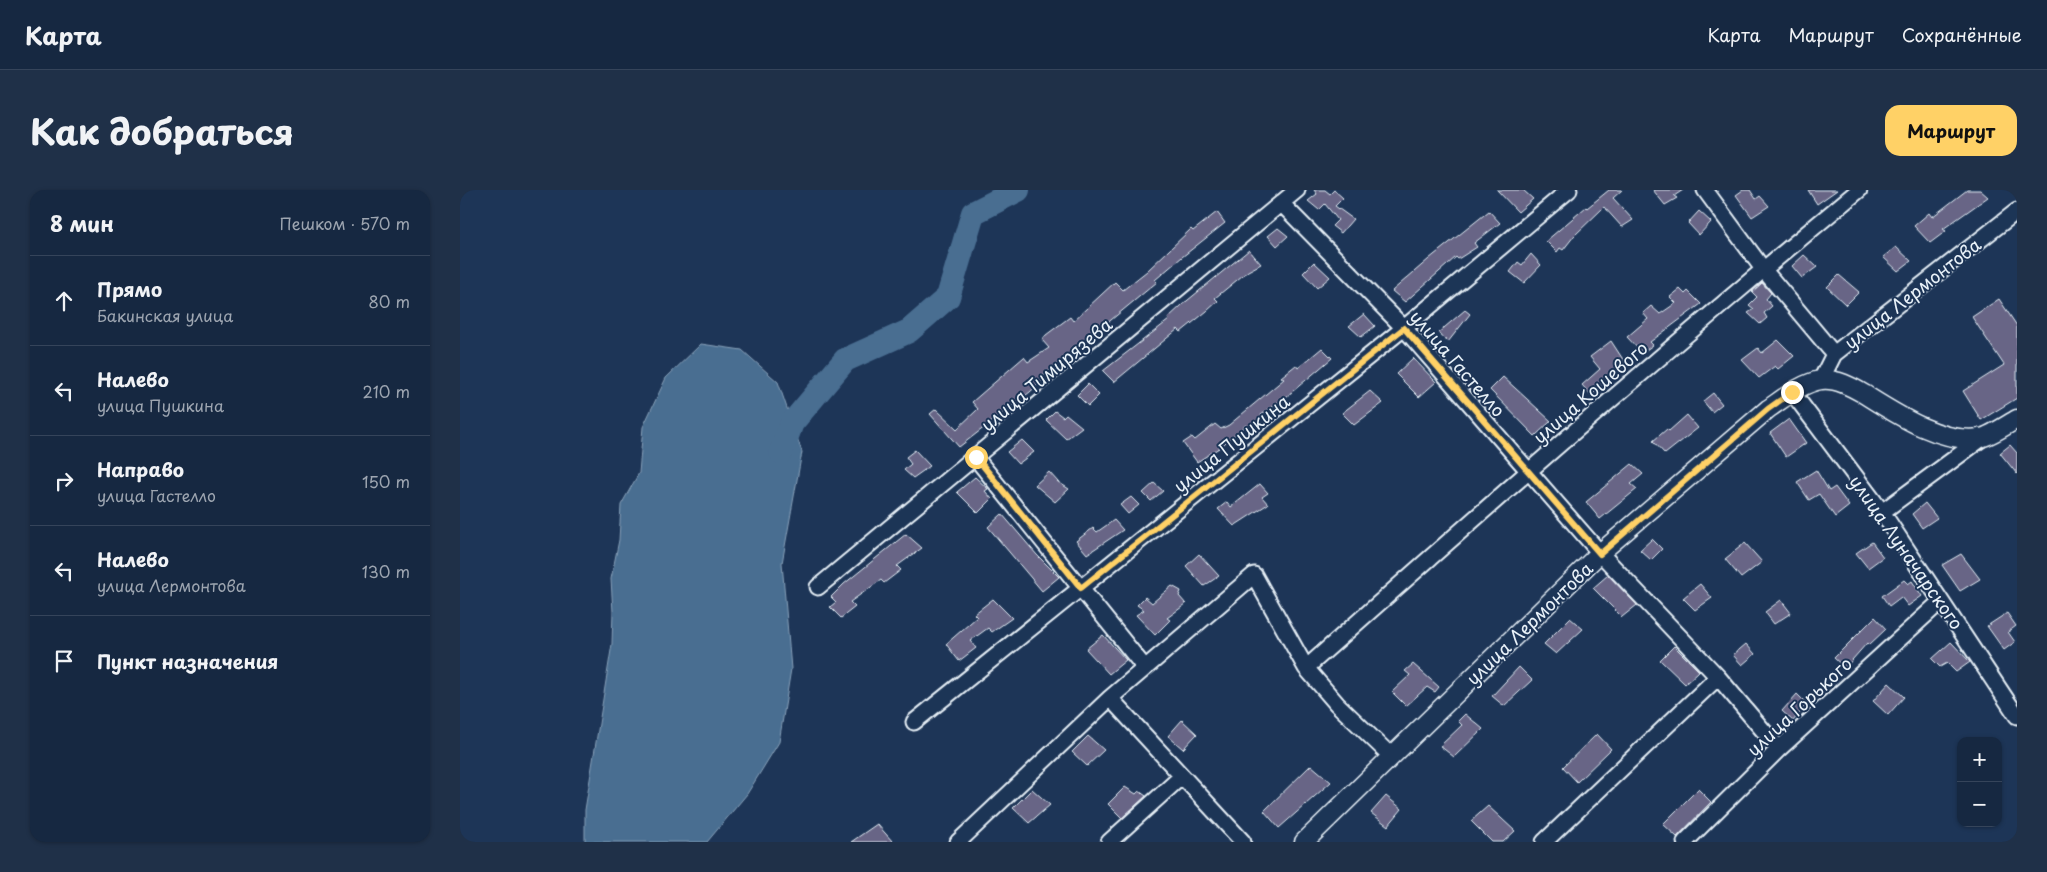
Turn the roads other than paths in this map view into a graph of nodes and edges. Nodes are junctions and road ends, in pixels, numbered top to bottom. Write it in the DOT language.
graph roads {
  1 [pos="1297,190"];
  2 [pos="1569,190"];
  3 [pos="1706,190"];
  4 [pos="1859,190"];
  5 [pos="1281,203"];
  6 [pos="2017,211"];
  7 [pos="1763,269"];
  8 [pos="1404,328"];
  9 [pos="1834,354"];
  10 [pos="1821,380"];
  11 [pos="1792,392"];
  12 [pos="2016,420"];
  13 [pos="1981,438"];
  14 [pos="976,457"];
  15 [pos="1527,470"];
  16 [pos="1882,512"];
  17 [pos="1600,554"];
  18 [pos="818,587"];
  19 [pos="1081,588"];
  20 [pos="1941,600"];
  21 [pos="1145,668"];
  22 [pos="1306,668"];
  23 [pos="1718,677"];
  24 [pos="1110,698"];
  25 [pos="2017,716"];
  26 [pos="914,722"];
  27 [pos="1779,749"];
  28 [pos="1392,757"];
  29 [pos="1182,776"];
  30 [pos="958,842"];
  31 [pos="1109,842"];
  32 [pos="1243,842"];
  33 [pos="1304,842"];
  34 [pos="1544,842"];
  35 [pos="1685,842"];
  1 -- 5 [label="street, улица Тимирязева"];
  2 -- 8 [label="street, улица Пушкина"];
  3 -- 7 [label="street"];
  4 -- 7 [label="street, улица Кошевого"];
  5 -- 8 [label="street, улица Гастелло"];
  5 -- 14 [label="street, улица Тимирязева"];
  6 -- 9 [label="street, улица Лермонтова"];
  7 -- 9 [label="street"];
  7 -- 15 [label="street, улица Кошевого"];
  8 -- 15 [label="street, улица Гастелло"];
  8 -- 19 [label="street, улица Пушкина"];
  9 -- 10 [label="street, улица Лермонтова"];
  10 -- 11 [label="street, улица Лермонтова"];
  10 -- 13 [label="street"];
  11 -- 16 [label="street, улица Луначарского"];
  11 -- 17 [label="street, улица Лермонтова"];
  12 -- 13 [label="street"];
  13 -- 16 [label="street"];
  14 -- 18 [label="street, улица Тимирязева"];
  14 -- 19 [label="street"];
  15 -- 17 [label="street, улица Гастелло"];
  15 -- 22 [label="street, улица Кошевого"];
  16 -- 20 [label="street, улица Луначарского"];
  17 -- 23 [label="street, улица Гастелло"];
  17 -- 28 [label="street, улица Лермонтова"];
  19 -- 21 [label="street"];
  19 -- 26 [label="street, улица Пушкина"];
  20 -- 25 [label="street, улица Луначарского"];
  20 -- 27 [label="street, улица Горького"];
  21 -- 22 [label="street"];
  21 -- 24 [label="street"];
  22 -- 28 [label="street"];
  23 -- 27 [label="street, улица Гастелло"];
  23 -- 34 [label="street"];
  24 -- 29 [label="street"];
  24 -- 30 [label="street"];
  27 -- 35 [label="street, улица Горького"];
  28 -- 33 [label="street, улица Лермонтова"];
  29 -- 31 [label="street"];
  29 -- 32 [label="street"];
}
